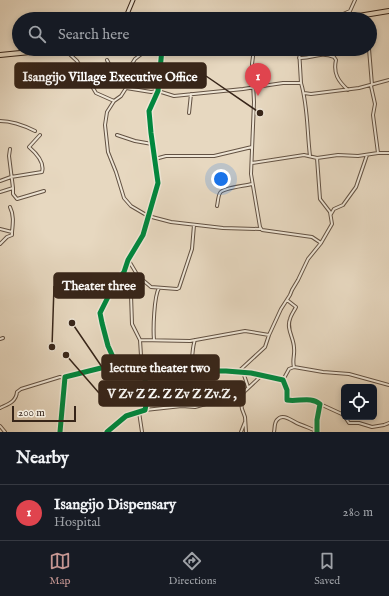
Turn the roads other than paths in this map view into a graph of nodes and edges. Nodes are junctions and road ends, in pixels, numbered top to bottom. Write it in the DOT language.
graph roads {
  1 [pos="133,0"];
  2 [pos="355,0"];
  3 [pos="389,11"];
  4 [pos="128,12"];
  5 [pos="348,12"];
  6 [pos="377,14"];
  7 [pos="12,53"];
  8 [pos="0,54"];
  9 [pos="71,56"];
  10 [pos="139,56"];
  11 [pos="161,56"];
  12 [pos="253,56"];
  13 [pos="315,56"];
  14 [pos="330,56"];
  15 [pos="369,56"];
  16 [pos="299,58"];
  17 [pos="107,60"];
  18 [pos="389,80"];
  19 [pos="301,83"];
  20 [pos="371,86"];
  21 [pos="254,87"];
  22 [pos="126,88"];
  23 [pos="348,90"];
  24 [pos="158,91"];
  25 [pos="191,94"];
  26 [pos="304,95"];
  27 [pos="114,101"];
  28 [pos="189,113"];
  29 [pos="0,121"];
  30 [pos="36,131"];
  31 [pos="40,135"];
  32 [pos="117,135"];
  33 [pos="152,144"];
  34 [pos="252,147"];
  35 [pos="10,149"];
  36 [pos="378,153"];
  37 [pos="389,153"];
  38 [pos="367,155"];
  39 [pos="310,156"];
  40 [pos="318,158"];
  41 [pos="154,159"];
  42 [pos="252,163"];
  43 [pos="11,177"];
  44 [pos="0,181"];
  45 [pos="252,184"];
  46 [pos="12,188"];
  47 [pos="44,191"];
  48 [pos="0,192"];
  49 [pos="217,206"];
  50 [pos="10,207"];
  51 [pos="331,215"];
  52 [pos="148,216"];
  53 [pos="194,225"];
  54 [pos="0,229"];
  55 [pos="260,229"];
  56 [pos="12,232"];
  57 [pos="321,243"];
  58 [pos="0,244"];
  59 [pos="128,260"];
  60 [pos="124,272"];
  61 [pos="159,288"];
  62 [pos="287,300"];
  63 [pos="269,335"];
  64 [pos="3,338"];
  65 [pos="0,339"];
  66 [pos="140,340"];
  67 [pos="154,340"];
  68 [pos="195,340"];
  69 [pos="294,367"];
  70 [pos="239,371"];
  71 [pos="188,372"];
  72 [pos="243,372"];
  73 [pos="262,375"];
  74 [pos="145,377"];
  75 [pos="65,378"];
  76 [pos="283,380"];
  77 [pos="389,385"];
  78 [pos="248,387"];
  79 [pos="240,397"];
  80 [pos="320,404"];
  81 [pos="0,408"];
  82 [pos="145,410"];
  83 [pos="139,412"];
  84 [pos="341,414"];
  85 [pos="347,420"];
  86 [pos="246,422"];
  87 [pos="389,423"];
  88 [pos="0,426"];
  89 [pos="5,432"];
  90 [pos="60,432"];
  91 [pos="107,432"];
  92 [pos="142,432"];
  93 [pos="241,432"];
  94 [pos="246,432"];
  95 [pos="274,432"];
  96 [pos="317,432"];
  1 -- 4 [label="street"];
  2 -- 5 [label="street"];
  3 -- 6 [label="highway"];
  7 -- 8 [label="highway"];
  9 -- 27 [label="street"];
  10 -- 22 [label="street"];
  11 -- 24 [label="street"];
  12 -- 21 [label="street"];
  13 -- 16 [label="street"];
  14 -- 23 [label="street"];
  15 -- 20 [label="street"];
  16 -- 19 [label="street"];
  17 -- 22 [label="street"];
  18 -- 20 [label="street"];
  19 -- 21 [label="street"];
  19 -- 26 [label="street"];
  20 -- 23 [label="street"];
  20 -- 36 [label="street"];
  21 -- 25 [label="street"];
  21 -- 34 [label="street"];
  22 -- 24 [label="street"];
  22 -- 27 [label="street"];
  23 -- 26 [label="street"];
  24 -- 25 [label="street"];
  24 -- 33 [label="street"];
  25 -- 28 [label="street"];
  26 -- 39 [label="street"];
  27 -- 52 [label="street"];
  29 -- 30 [label="street"];
  31 -- 43 [label="street"];
  32 -- 33 [label="street"];
  33 -- 41 [label="street"];
  34 -- 41 [label="street"];
  34 -- 42 [label="street"];
  35 -- 43 [label="street"];
  36 -- 37 [label="street"];
  36 -- 38 [label="street"];
  38 -- 40 [label="street"];
  38 -- 51 [label="street"];
  39 -- 40 [label="street"];
  39 -- 42 [label="street"];
  40 -- 51 [label="street"];
  41 -- 52 [label="street"];
  42 -- 45 [label="street"];
  43 -- 44 [label="street"];
  43 -- 46 [label="street"];
  45 -- 49 [label="street"];
  45 -- 55 [label="street"];
  46 -- 47 [label="street"];
  46 -- 48 [label="street"];
  50 -- 56 [label="street"];
  51 -- 57 [label="street"];
  52 -- 53 [label="street"];
  52 -- 59 [label="street"];
  53 -- 55 [label="street"];
  53 -- 61 [label="street"];
  54 -- 56 [label="street"];
  55 -- 57 [label="street"];
  56 -- 58 [label="street"];
  57 -- 62 [label="street"];
  59 -- 60 [label="street"];
  59 -- 61 [label="street"];
  60 -- 66 [label="street"];
  60 -- 75 [label="street"];
  61 -- 67 [label="street"];
  62 -- 63 [label="street"];
  62 -- 69 [label="street"];
  63 -- 68 [label="street"];
  63 -- 70 [label="street"];
  64 -- 65 [label="street"];
  66 -- 67 [label="street"];
  66 -- 74 [label="street"];
  67 -- 68 [label="street"];
  68 -- 71 [label="street"];
  69 -- 76 [label="street"];
  69 -- 77 [label="street"];
  70 -- 71 [label="street"];
  70 -- 72 [label="street"];
  71 -- 74 [label="street"];
  72 -- 73 [label="street"];
  72 -- 78 [label="street"];
  73 -- 76 [label="street"];
  73 -- 78 [label="street"];
  74 -- 82 [label="street"];
  75 -- 81 [label="street"];
  75 -- 90 [label="street"];
  76 -- 80 [label="street"];
  78 -- 79 [label="street"];
  79 -- 82 [label="street"];
  79 -- 86 [label="street"];
  80 -- 84 [label="street"];
  80 -- 96 [label="street"];
  82 -- 83 [label="street"];
  83 -- 91 [label="street"];
  83 -- 92 [label="street"];
  85 -- 87 [label="street"];
  86 -- 93 [label="street"];
  86 -- 94 [label="street"];
  88 -- 89 [label="street"];
  95 -- 96 [label="street"];
}
